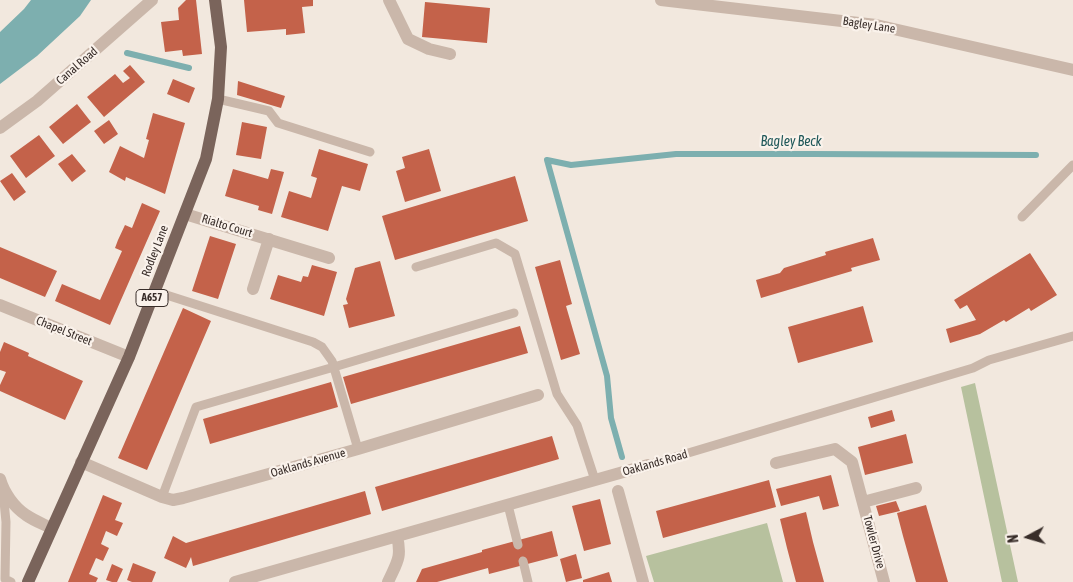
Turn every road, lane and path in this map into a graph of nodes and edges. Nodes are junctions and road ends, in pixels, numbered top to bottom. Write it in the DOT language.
graph roads {
  1 [pos="152,0"];
  2 [pos="215,0"];
  3 [pos="389,0"];
  4 [pos="661,0"];
  5 [pos="450,54"];
  6 [pos="1073,70"];
  7 [pos="218,99"];
  8 [pos="0,128"];
  9 [pos="370,152"];
  10 [pos="1073,166"];
  11 [pos="184,214"];
  12 [pos="1022,217"];
  13 [pos="269,239"];
  14 [pos="329,258"];
  15 [pos="416,267"];
  16 [pos="253,289"];
  17 [pos="154,291"];
  18 [pos="0,305"];
  19 [pos="514,313"];
  20 [pos="1073,336"];
  21 [pos="129,357"];
  22 [pos="334,367"];
  23 [pos="538,395"];
  24 [pos="358,449"];
  25 [pos="81,462"];
  26 [pos="776,463"];
  27 [pos="648,465"];
  28 [pos="596,480"];
  29 [pos="1,483"];
  30 [pos="916,488"];
  31 [pos="618,491"];
  32 [pos="162,497"];
  33 [pos="863,502"];
  34 [pos="508,506"];
  35 [pos="51,528"];
  36 [pos="397,536"];
  37 [pos="518,545"];
  38 [pos="522,561"];
  39 [pos="11,582"];
  40 [pos="28,582"];
  41 [pos="235,582"];
  42 [pos="388,582"];
  43 [pos="528,582"];
  44 [pos="643,582"];
  45 [pos="884,582"];
  1 -- 8 [label="street, Canal Road"];
  2 -- 7 [label="main road, Rodley Lane / A657"];
  3 -- 5 [label="street"];
  4 -- 6 [label="street, Bagley Lane"];
  7 -- 9 [label="lane"];
  7 -- 11 [label="main road, Rodley Lane / A657"];
  10 -- 12 [label="lane"];
  11 -- 13 [label="street, Rialto Court"];
  11 -- 17 [label="main road, Rodley Lane / A657"];
  13 -- 14 [label="street, Rialto Court"];
  13 -- 16 [label="street, Rialto Court"];
  15 -- 28 [label="lane"];
  17 -- 21 [label="main road, Rodley Lane / A657"];
  17 -- 22 [label="lane"];
  18 -- 21 [label="street, Chapel Street"];
  19 -- 22 [label="lane"];
  20 -- 27 [label="lane, Oaklands Road"];
  21 -- 25 [label="main road, Rodley Lane / A657"];
  22 -- 24 [label="lane"];
  22 -- 32 [label="lane"];
  23 -- 24 [label="street, Oaklands Avenue"];
  24 -- 32 [label="street, Oaklands Avenue"];
  25 -- 32 [label="street, Oaklands Avenue"];
  25 -- 35 [label="main road, Rodley Lane / A657"];
  26 -- 33 [label="street, Towler Drive"];
  27 -- 28 [label="street, Oaklands Road"];
  28 -- 34 [label="street, Oaklands Road"];
  29 -- 35 [label="street"];
  29 -- 39 [label="lane"];
  30 -- 33 [label="street, Towler Drive"];
  31 -- 44 [label="street"];
  33 -- 45 [label="street, Towler Drive"];
  34 -- 36 [label="street, Oaklands Road"];
  34 -- 37 [label="lane"];
  35 -- 40 [label="main road, Rodley Lane / A657"];
  36 -- 41 [label="street, Oaklands Road"];
  36 -- 42 [label="street"];
  38 -- 43 [label="lane"];
}
